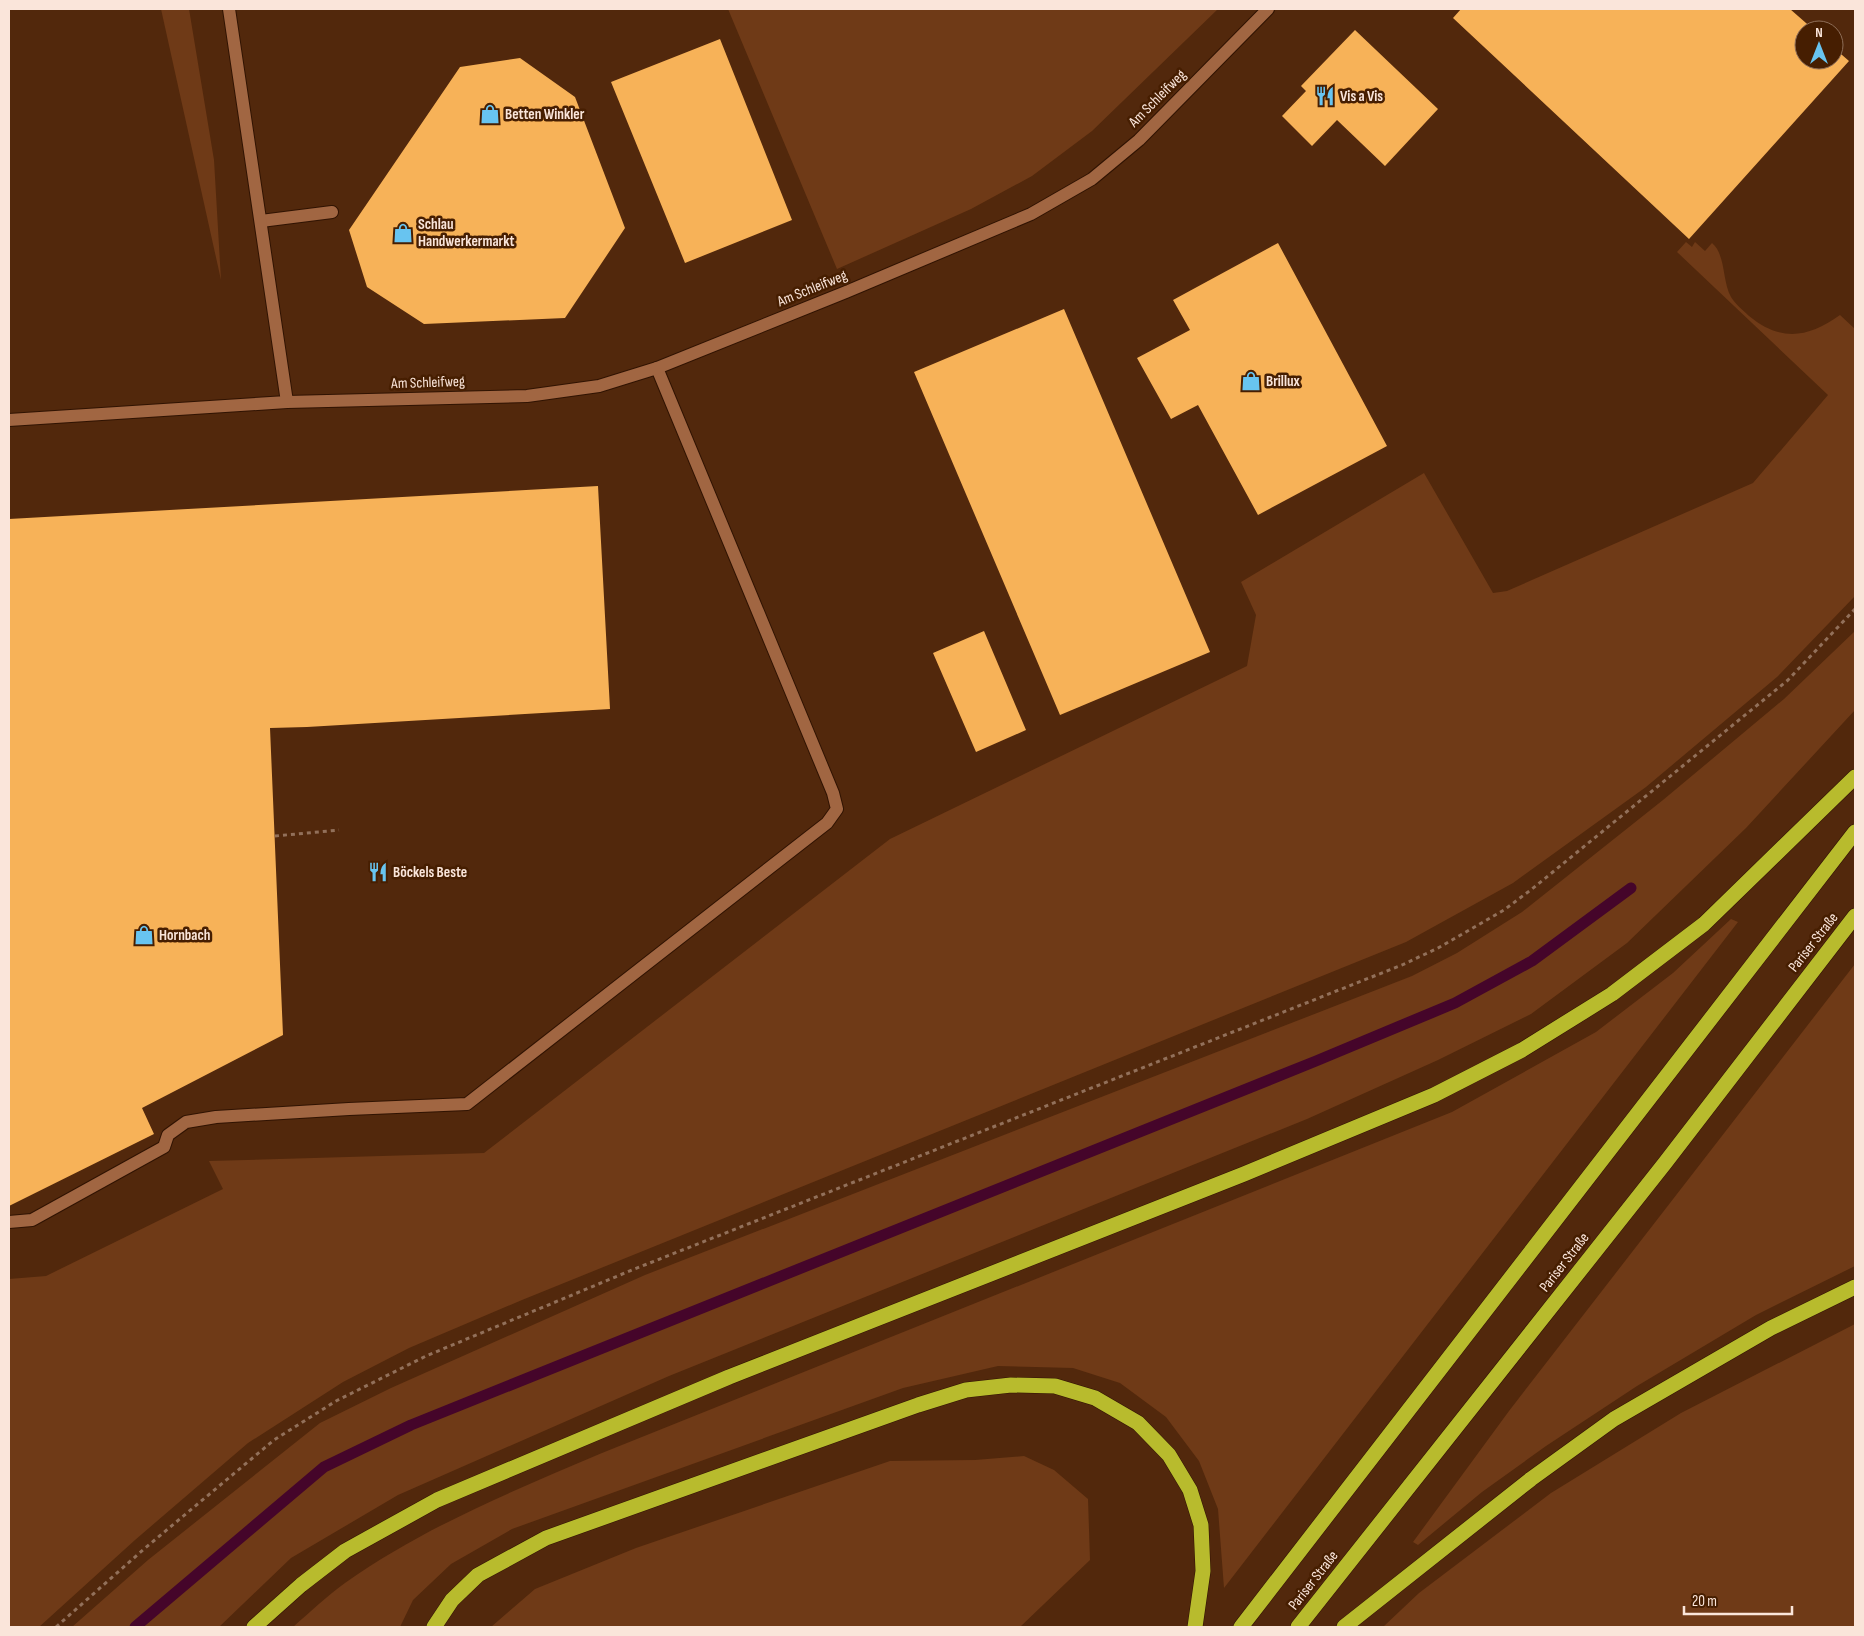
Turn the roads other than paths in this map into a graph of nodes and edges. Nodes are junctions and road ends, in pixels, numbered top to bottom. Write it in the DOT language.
graph roads {
  1 [pos="229,9"];
  2 [pos="1268,9"];
  3 [pos="332,212"];
  4 [pos="261,221"];
  5 [pos="656,368"];
  6 [pos="287,402"];
  7 [pos="9,420"];
  8 [pos="1855,777"];
  9 [pos="1855,832"];
  10 [pos="1855,916"];
  11 [pos="9,1222"];
  12 [pos="1855,1287"];
  13 [pos="254,1627"];
  14 [pos="434,1627"];
  15 [pos="1195,1627"];
  16 [pos="1241,1627"];
  17 [pos="1298,1627"];
  18 [pos="1344,1627"];
  1 -- 4 [label="street"];
  2 -- 5 [label="street, Am Schleifweg"];
  3 -- 4 [label="street"];
  4 -- 6 [label="street"];
  5 -- 6 [label="street, Am Schleifweg"];
  5 -- 11 [label="street"];
  6 -- 7 [label="street, Am Schleifweg"];
  8 -- 13 [label="highway"];
  9 -- 16 [label="highway"];
  10 -- 17 [label="highway, Pariser Straße"];
  12 -- 18 [label="highway"];
  14 -- 15 [label="highway"];
}
